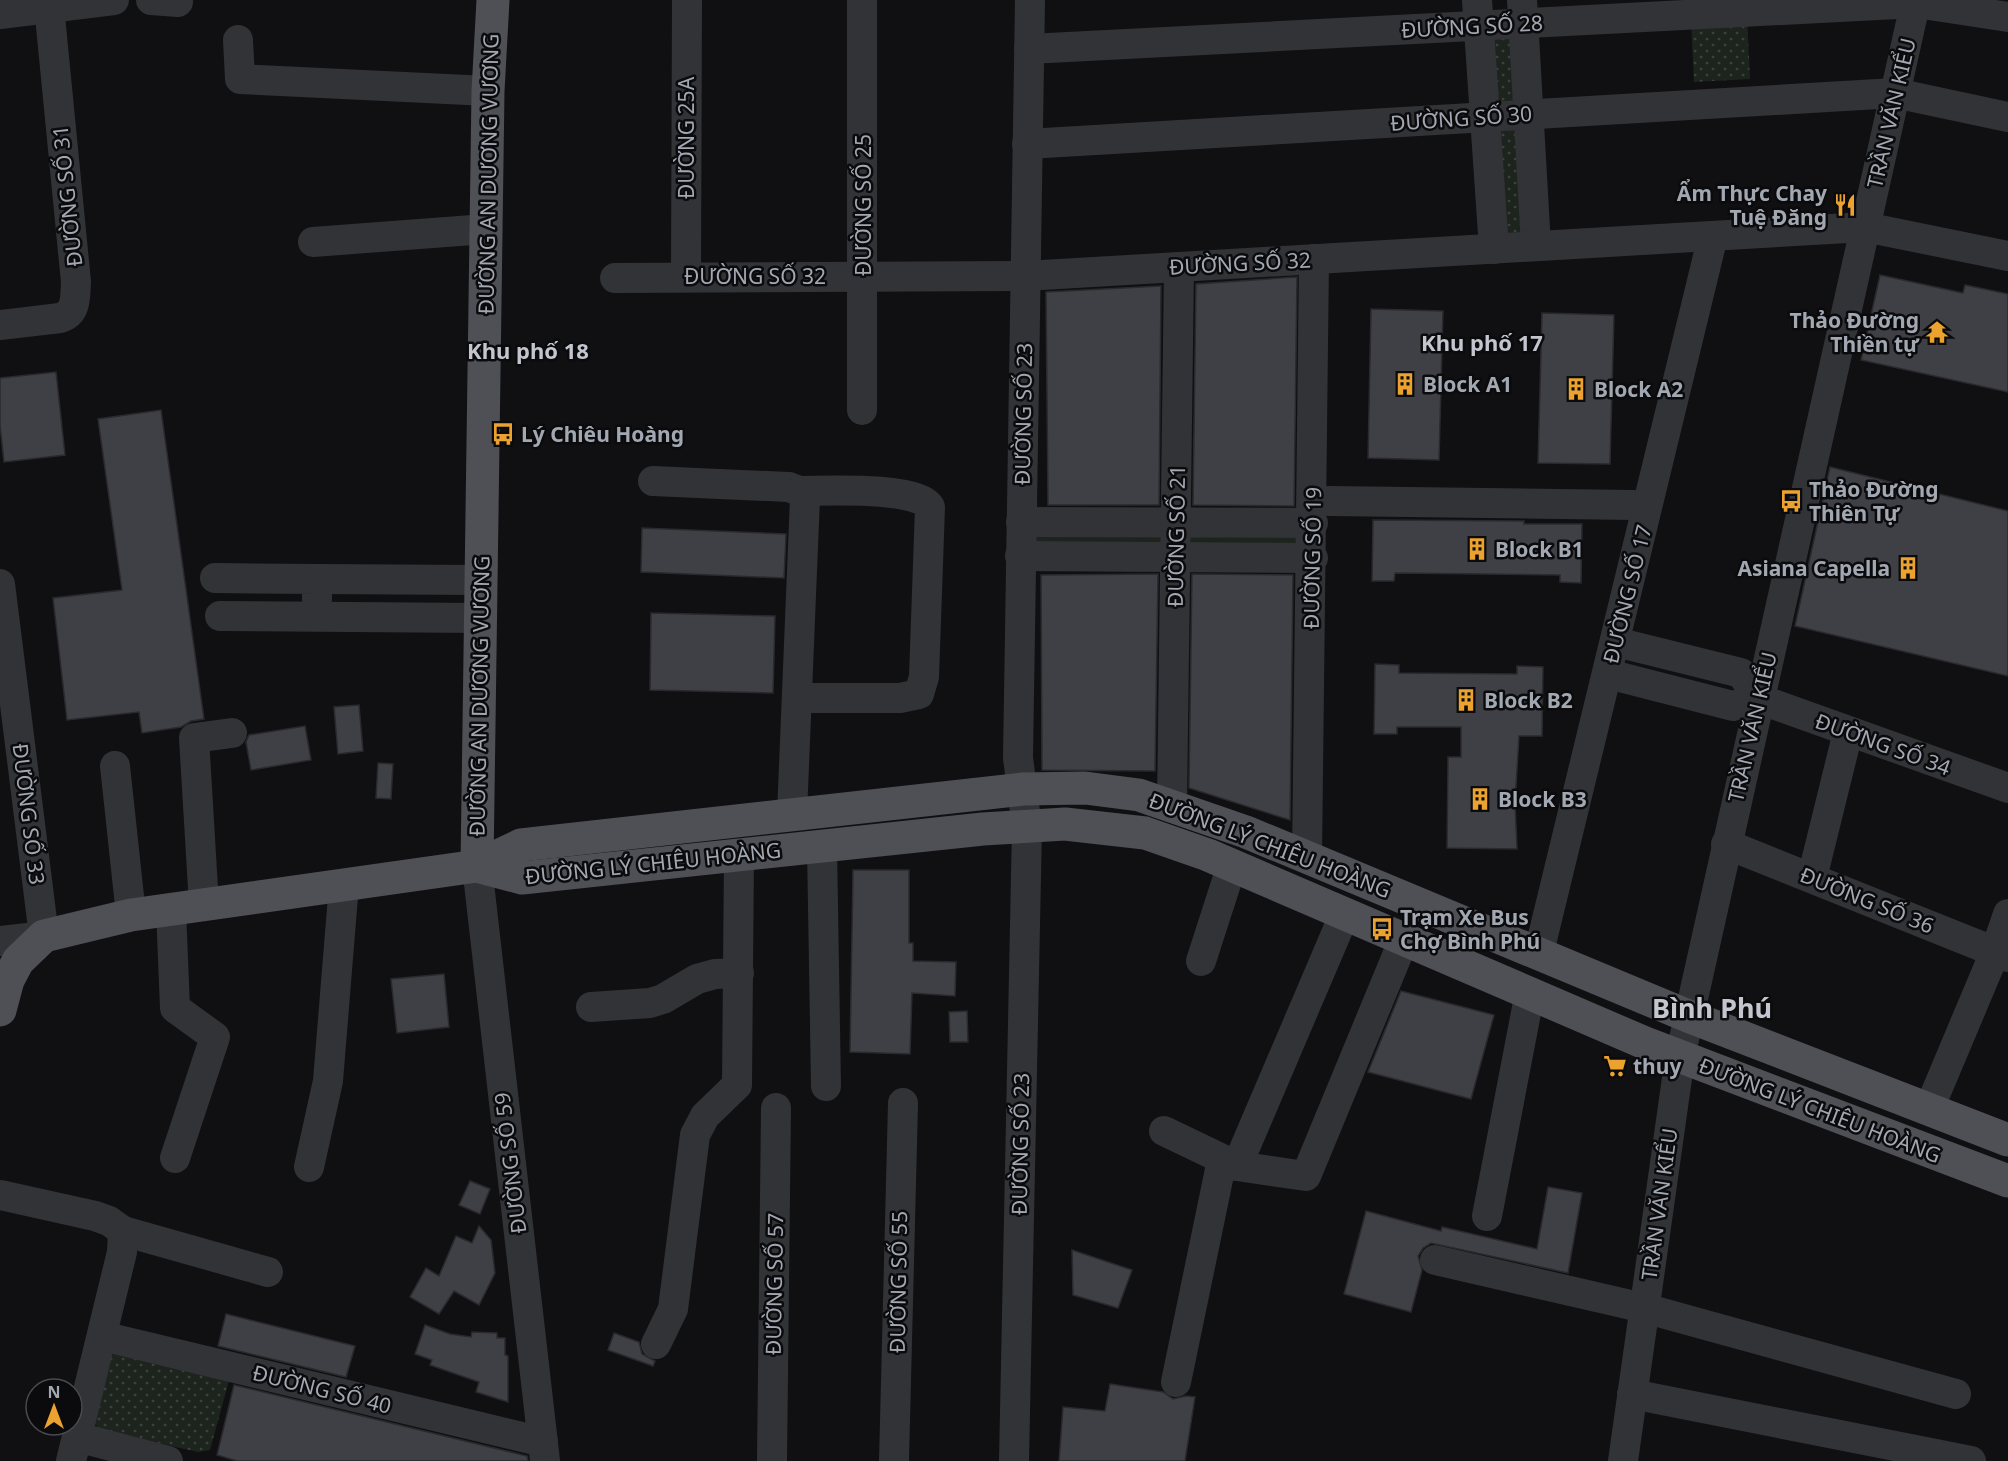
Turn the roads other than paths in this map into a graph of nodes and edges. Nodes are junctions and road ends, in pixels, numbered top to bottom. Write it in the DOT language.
graph roads {
  1 [pos="114,0"];
  2 [pos="493,0"];
  3 [pos="687,0"];
  4 [pos="862,0"];
  5 [pos="1030,0"];
  6 [pos="1916,1"];
  7 [pos="48,6"];
  8 [pos="1522,12"];
  9 [pos="1478,13"];
  10 [pos="0,14"];
  11 [pos="2008,17"];
  12 [pos="238,40"];
  13 [pos="1029,49"];
  14 [pos="488,91"];
  15 [pos="1895,93"];
  16 [pos="1528,114"];
  17 [pos="1485,117"];
  18 [pos="2008,117"];
  19 [pos="1027,144"];
  20 [pos="1865,227"];
  21 [pos="486,229"];
  22 [pos="1713,236"];
  23 [pos="313,242"];
  24 [pos="1536,246"];
  25 [pos="1494,249"];
  26 [pos="2008,256"];
  27 [pos="1314,259"];
  28 [pos="1179,267"];
  29 [pos="863,275"];
  30 [pos="686,276"];
  31 [pos="1025,276"];
  32 [pos="615,278"];
  33 [pos="0,325"];
  34 [pos="862,410"];
  35 [pos="653,481"];
  36 [pos="799,491"];
  37 [pos="1634,505"];
  38 [pos="1321,512"];
  39 [pos="1021,522"];
  40 [pos="1177,522"];
  41 [pos="1020,556"];
  42 [pos="1176,557"];
  43 [pos="1313,558"];
  44 [pos="215,578"];
  45 [pos="317,579"];
  46 [pos="479,580"];
  47 [pos="0,584"];
  48 [pos="220,616"];
  49 [pos="318,617"];
  50 [pos="480,618"];
  51 [pos="1616,642"];
  52 [pos="1608,674"];
  53 [pos="798,698"];
  54 [pos="1759,699"];
  55 [pos="1848,732"];
  56 [pos="232,733"];
  57 [pos="115,766"];
  58 [pos="2008,788"];
  59 [pos="1023,789"];
  60 [pos="1172,805"];
  61 [pos="792,814"];
  62 [pos="1027,827"];
  63 [pos="1726,844"];
  64 [pos="822,847"];
  65 [pos="739,855"];
  66 [pos="1307,857"];
  67 [pos="1232,865"];
  68 [pos="477,866"];
  69 [pos="1812,878"];
  70 [pos="344,884"];
  71 [pos="204,905"];
  72 [pos="171,910"];
  73 [pos="1345,914"];
  74 [pos="2008,914"];
  75 [pos="131,915"];
  76 [pos="44,936"];
  77 [pos="1404,939"];
  78 [pos="0,941"];
  79 [pos="1539,952"];
  80 [pos="2002,955"];
  81 [pos="1201,961"];
  82 [pos="739,973"];
  83 [pos="1530,992"];
  84 [pos="591,1007"];
  85 [pos="0,1010"];
  86 [pos="1688,1016"];
  87 [pos="1680,1057"];
  88 [pos="826,1086"];
  89 [pos="903,1103"];
  90 [pos="776,1108"];
  91 [pos="1929,1109"];
  92 [pos="1164,1131"];
  93 [pos="2008,1140"];
  94 [pos="175,1158"];
  95 [pos="1229,1163"];
  96 [pos="309,1167"];
  97 [pos="2008,1180"];
  98 [pos="0,1194"];
  99 [pos="1487,1216"];
  100 [pos="123,1231"];
  101 [pos="1435,1260"];
  102 [pos="268,1272"];
  103 [pos="1644,1308"];
  104 [pos="102,1336"];
  105 [pos="656,1344"];
  106 [pos="1176,1382"];
  107 [pos="1632,1394"];
  108 [pos="1956,1394"];
  109 [pos="74,1449"];
  110 [pos="544,1452"];
  111 [pos="168,1461"];
  112 [pos="772,1461"];
  113 [pos="894,1461"];
  114 [pos="1014,1461"];
  115 [pos="1623,1461"];
  116 [pos="1971,1461"];
  1 -- 7 [label="street"];
  2 -- 14 [label="main road, ĐƯỜNG AN DƯƠNG VƯƠNG"];
  3 -- 30 [label="street, ĐƯỜNG 25A"];
  4 -- 29 [label="street, ĐƯỜNG SỐ 25"];
  5 -- 13 [label="street, ĐƯỜNG SỐ 23"];
  6 -- 8 [label="street, ĐƯỜNG SỐ 28"];
  6 -- 11 [label="street"];
  6 -- 15 [label="street, TRẦN VĂN KIỂU"];
  7 -- 10 [label="street"];
  7 -- 33 [label="street, ĐƯỜNG SỐ 31"];
  8 -- 9 [label="street, ĐƯỜNG SỐ 28"];
  8 -- 16 [label="street"];
  9 -- 13 [label="street, ĐƯỜNG SỐ 28"];
  9 -- 17 [label="street"];
  12 -- 14 [label="street"];
  13 -- 19 [label="street, ĐƯỜNG SỐ 23"];
  14 -- 21 [label="main road, ĐƯỜNG AN DƯƠNG VƯƠNG"];
  15 -- 16 [label="street, ĐƯỜNG SỐ 30"];
  15 -- 18 [label="street"];
  15 -- 20 [label="street, TRẦN VĂN KIỂU"];
  16 -- 17 [label="street, ĐƯỜNG SỐ 30"];
  16 -- 24 [label="street"];
  17 -- 19 [label="street, ĐƯỜNG SỐ 30"];
  17 -- 25 [label="street"];
  19 -- 31 [label="street, ĐƯỜNG SỐ 23"];
  20 -- 22 [label="street, ĐƯỜNG SỐ 32"];
  20 -- 26 [label="street"];
  20 -- 54 [label="street, TRẦN VĂN KIỂU"];
  21 -- 23 [label="street"];
  21 -- 46 [label="main road, ĐƯỜNG AN DƯƠNG VƯƠNG"];
  22 -- 24 [label="street, ĐƯỜNG SỐ 32"];
  22 -- 51 [label="street, ĐƯỜNG SỐ 17"];
  24 -- 25 [label="street, ĐƯỜNG SỐ 32"];
  25 -- 27 [label="street, ĐƯỜNG SỐ 32"];
  27 -- 28 [label="street, ĐƯỜNG SỐ 32"];
  27 -- 38 [label="street, ĐƯỜNG SỐ 19"];
  28 -- 31 [label="street, ĐƯỜNG SỐ 32"];
  28 -- 40 [label="street, ĐƯỜNG SỐ 21"];
  29 -- 30 [label="street, ĐƯỜNG SỐ 32"];
  29 -- 31 [label="street, ĐƯỜNG SỐ 32"];
  29 -- 34 [label="street, ĐƯỜNG SỐ 25"];
  30 -- 32 [label="street, ĐƯỜNG SỐ 32"];
  31 -- 39 [label="street, ĐƯỜNG SỐ 23"];
  35 -- 36 [label="street"];
  36 -- 53 [label="street"];
  36 -- 53 [label="street"];
  37 -- 38 [label="street"];
  38 -- 40 [label="street"];
  38 -- 43 [label="street, ĐƯỜNG SỐ 19"];
  39 -- 40 [label="street"];
  39 -- 41 [label="street, ĐƯỜNG SỐ 23"];
  40 -- 42 [label="street, ĐƯỜNG SỐ 21"];
  41 -- 42 [label="street"];
  41 -- 59 [label="street, ĐƯỜNG SỐ 23"];
  42 -- 43 [label="street"];
  42 -- 60 [label="street, ĐƯỜNG SỐ 21"];
  43 -- 66 [label="street, ĐƯỜNG SỐ 19"];
  44 -- 45 [label="street"];
  45 -- 46 [label="street"];
  45 -- 49 [label="street"];
  46 -- 50 [label="main road, ĐƯỜNG AN DƯƠNG VƯƠNG"];
  47 -- 76 [label="street, ĐƯỜNG SỐ 33"];
  48 -- 49 [label="street"];
  49 -- 50 [label="street"];
  50 -- 68 [label="main road, ĐƯỜNG AN DƯƠNG VƯƠNG"];
  51 -- 52 [label="street, ĐƯỜNG SỐ 17"];
  51 -- 54 [label="street"];
  52 -- 54 [label="street"];
  52 -- 79 [label="street, ĐƯỜNG SỐ 17"];
  53 -- 61 [label="street"];
  54 -- 55 [label="street, ĐƯỜNG SỐ 34"];
  54 -- 63 [label="street, TRẦN VĂN KIỂU"];
  55 -- 58 [label="street, ĐƯỜNG SỐ 34"];
  55 -- 69 [label="street"];
  56 -- 71 [label="street"];
  57 -- 75 [label="street"];
  59 -- 60 [label="main road, ĐƯỜNG LÝ CHIÊU HOÀNG"];
  59 -- 61 [label="main road, ĐƯỜNG LÝ CHIÊU HOÀNG"];
  59 -- 62 [label="street, ĐƯỜNG SỐ 23"];
  60 -- 66 [label="main road, ĐƯỜNG LÝ CHIÊU HOÀNG"];
  61 -- 68 [label="main road, ĐƯỜNG LÝ CHIÊU HOÀNG"];
  62 -- 64 [label="main road, ĐƯỜNG LÝ CHIÊU HOÀNG"];
  62 -- 67 [label="main road, ĐƯỜNG LÝ CHIÊU HOÀNG"];
  62 -- 114 [label="street, ĐƯỜNG SỐ 23"];
  63 -- 69 [label="street, ĐƯỜNG SỐ 36"];
  63 -- 86 [label="street, TRẦN VĂN KIỂU"];
  64 -- 65 [label="main road, ĐƯỜNG LÝ CHIÊU HOÀNG"];
  64 -- 88 [label="street"];
  65 -- 68 [label="main road, ĐƯỜNG LÝ CHIÊU HOÀNG"];
  65 -- 82 [label="street"];
  66 -- 79 [label="main road, ĐƯỜNG LÝ CHIÊU HOÀNG"];
  67 -- 73 [label="main road, ĐƯỜNG LÝ CHIÊU HOÀNG"];
  67 -- 81 [label="street"];
  68 -- 70 [label="main road, ĐƯỜNG AN DƯƠNG VƯƠNG"];
  68 -- 110 [label="street, ĐƯỜNG SỐ 59"];
  69 -- 80 [label="street, ĐƯỜNG SỐ 36"];
  70 -- 71 [label="main road, ĐƯỜNG AN DƯƠNG VƯƠNG"];
  70 -- 96 [label="street"];
  71 -- 72 [label="main road, ĐƯỜNG AN DƯƠNG VƯƠNG"];
  72 -- 75 [label="main road, ĐƯỜNG AN DƯƠNG VƯƠNG"];
  72 -- 94 [label="street"];
  73 -- 77 [label="main road, ĐƯỜNG LÝ CHIÊU HOÀNG"];
  73 -- 95 [label="street"];
  74 -- 80 [label="street"];
  75 -- 76 [label="main road, ĐƯỜNG AN DƯƠNG VƯƠNG"];
  76 -- 78 [label="street"];
  76 -- 85 [label="main road"];
  77 -- 83 [label="main road, ĐƯỜNG LÝ CHIÊU HOÀNG"];
  77 -- 95 [label="street"];
  79 -- 86 [label="main road, ĐƯỜNG LÝ CHIÊU HOÀNG"];
  80 -- 91 [label="street"];
  82 -- 84 [label="street"];
  82 -- 105 [label="street"];
  83 -- 87 [label="main road, ĐƯỜNG LÝ CHIÊU HOÀNG"];
  83 -- 99 [label="street"];
  86 -- 87 [label="street, TRẦN VĂN KIỂU"];
  86 -- 91 [label="main road, ĐƯỜNG LÝ CHIÊU HOÀNG"];
  87 -- 97 [label="main road, ĐƯỜNG LÝ CHIÊU HOÀNG"];
  87 -- 103 [label="street, TRẦN VĂN KIỂU"];
  89 -- 113 [label="street, ĐƯỜNG SỐ 55"];
  90 -- 112 [label="street, ĐƯỜNG SỐ 57"];
  91 -- 93 [label="main road, ĐƯỜNG LÝ CHIÊU HOÀNG"];
  92 -- 95 [label="street"];
  95 -- 106 [label="street"];
  98 -- 100 [label="street"];
  100 -- 102 [label="street"];
  100 -- 104 [label="street"];
  101 -- 103 [label="street"];
  103 -- 107 [label="street, TRẦN VĂN KIỂU"];
  103 -- 108 [label="street"];
  104 -- 109 [label="street"];
  104 -- 110 [label="street, ĐƯỜNG SỐ 40"];
  107 -- 115 [label="street, TRẦN VĂN KIỂU"];
  107 -- 116 [label="street"];
  109 -- 111 [label="street"];
}
